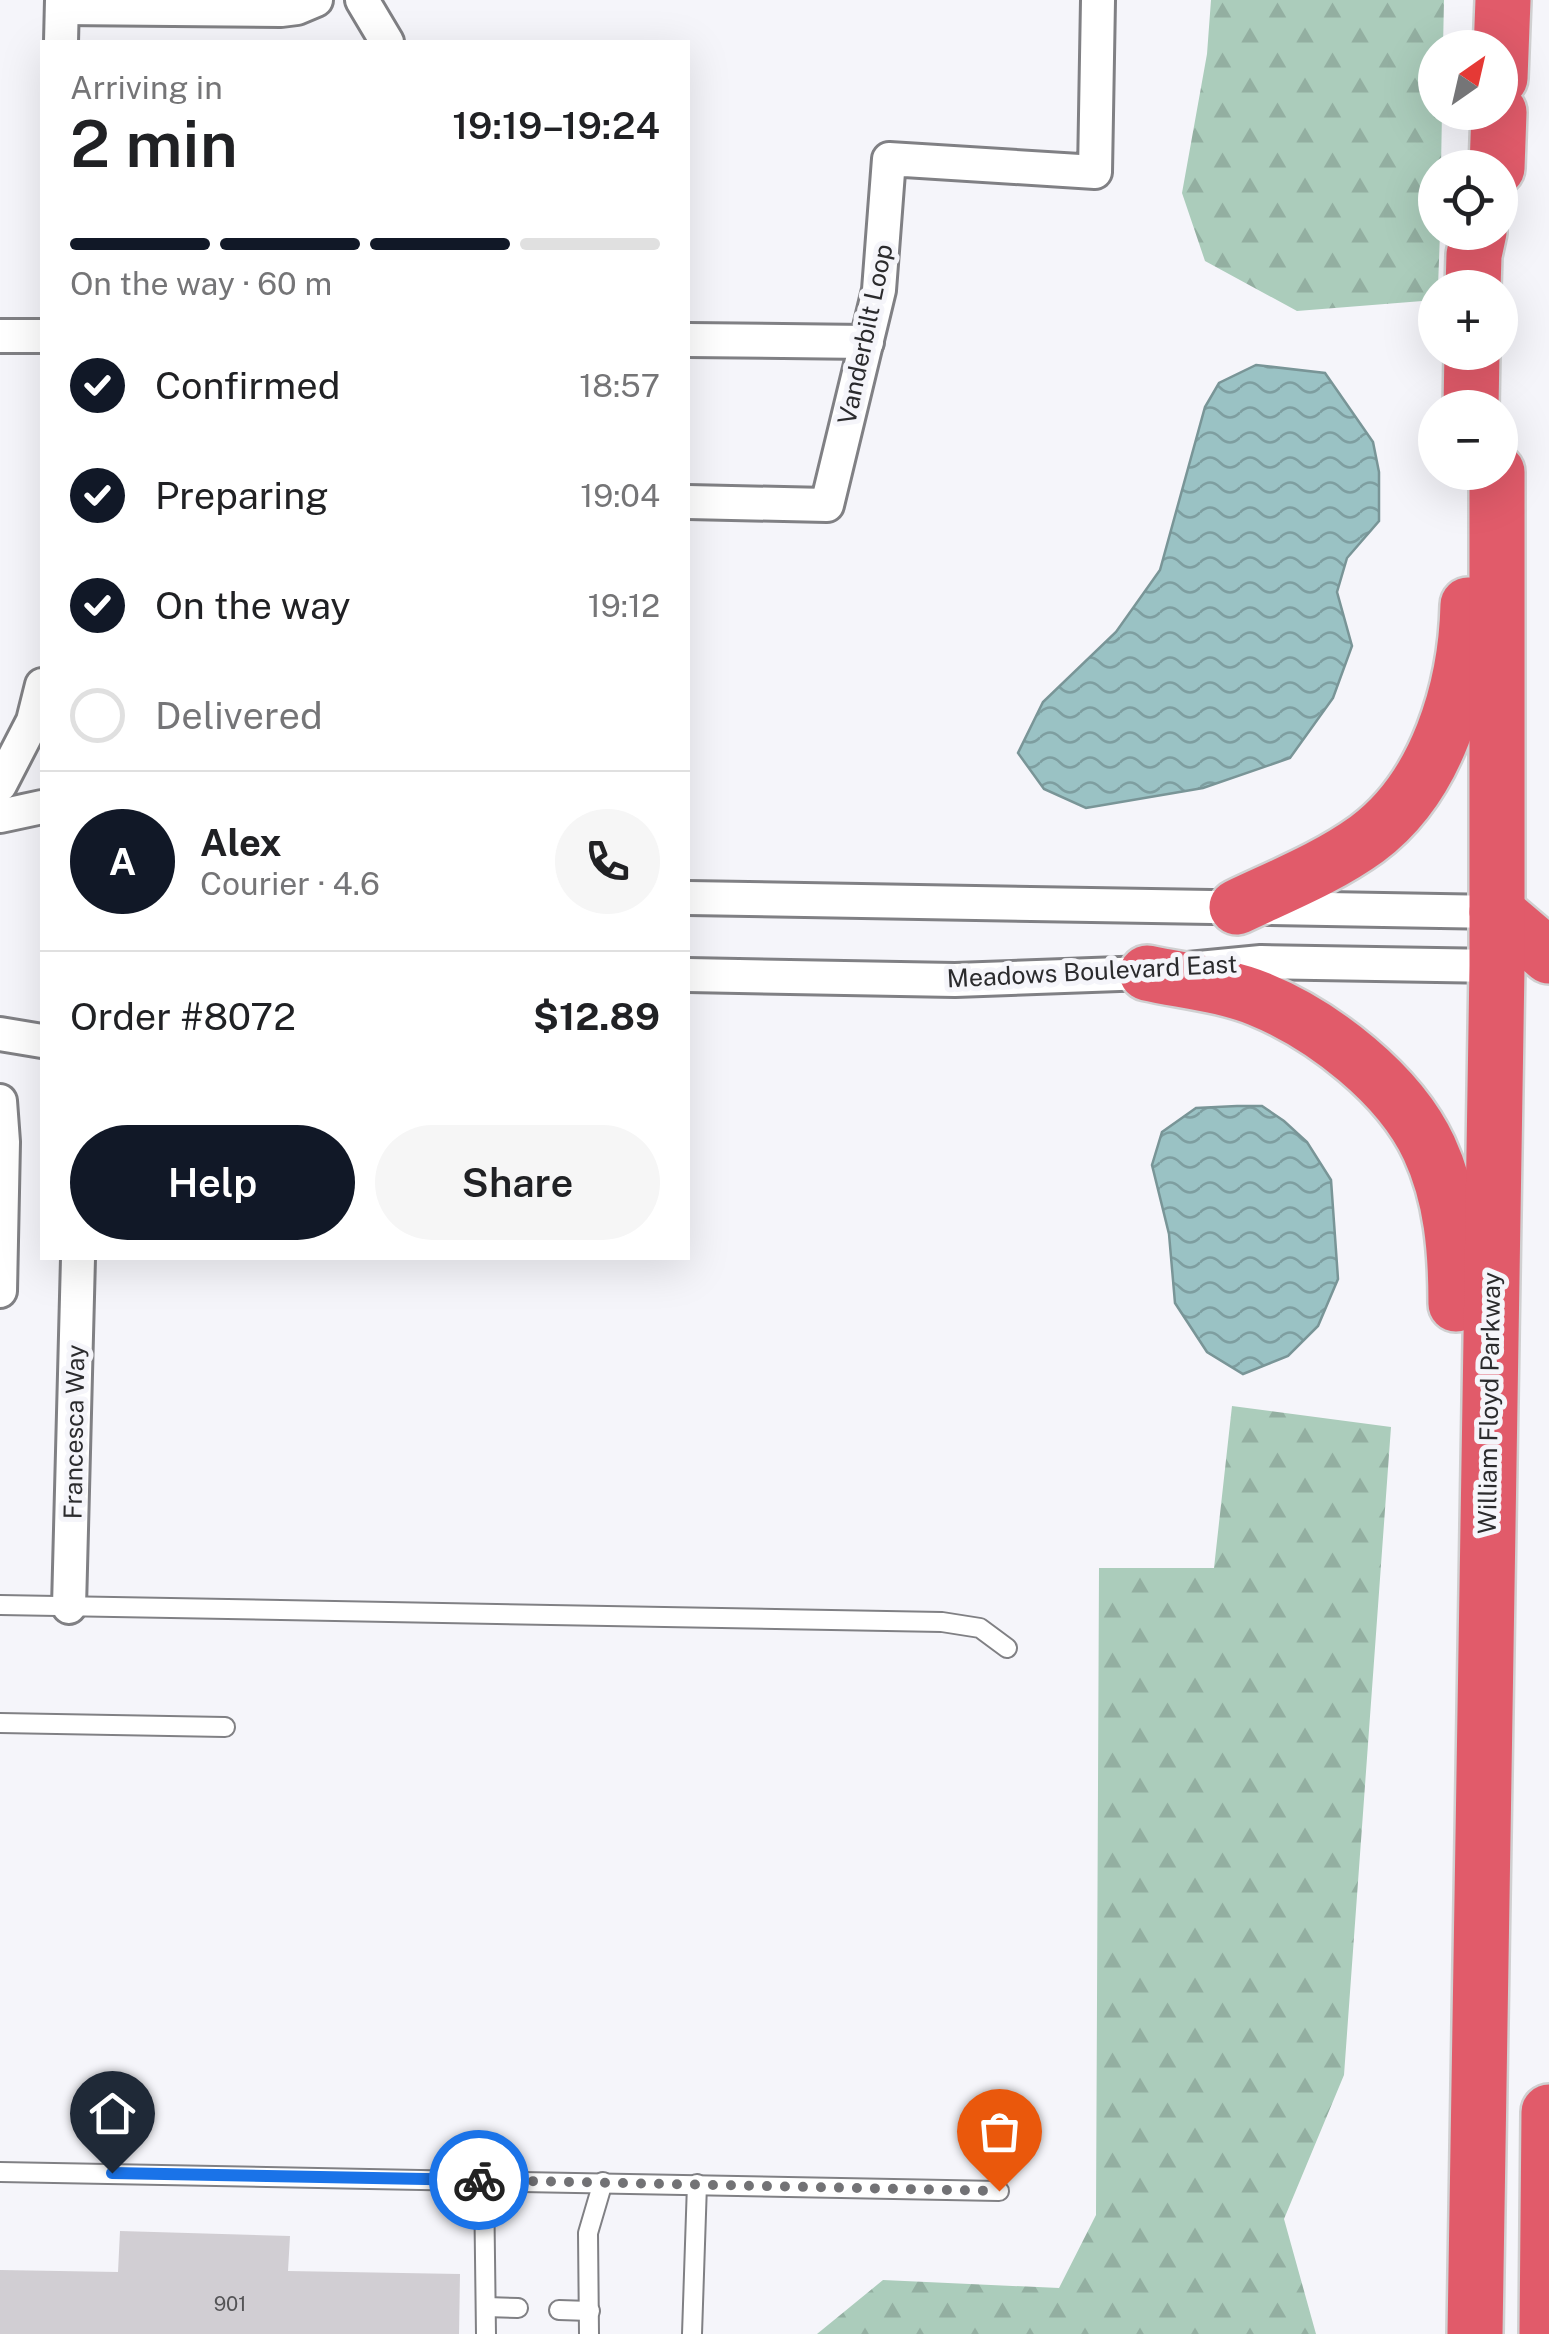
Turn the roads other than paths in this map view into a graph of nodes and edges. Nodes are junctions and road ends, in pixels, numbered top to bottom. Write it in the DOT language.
graph roads {
  1 [pos="316,0"];
  2 [pos="362,0"];
  3 [pos="1098,0"];
  4 [pos="1503,0"];
  5 [pos="62,4"];
  6 [pos="1502,30"];
  7 [pos="62,40"];
  8 [pos="387,40"];
  9 [pos="0,336"];
  10 [pos="40,336"];
  11 [pos="690,340"];
  12 [pos="867,342"];
  13 [pos="1470,490"];
  14 [pos="1497,490"];
  15 [pos="690,502"];
  16 [pos="40,691"];
  17 [pos="0,785"];
  18 [pos="40,807"];
  19 [pos="0,816"];
  20 [pos="690,898"];
  21 [pos="1236,907"];
  22 [pos="1498,912"];
  23 [pos="1536,957"];
  24 [pos="1147,973"];
  25 [pos="690,975"];
  26 [pos="0,1034"];
  27 [pos="40,1041"];
  28 [pos="0,1101"];
  29 [pos="78,1260"];
  30 [pos="0,1292"];
  31 [pos="0,1605"];
  32 [pos="69,1606"];
  33 [pos="1007,1648"];
  34 [pos="0,1724"];
  35 [pos="225,1727"];
  36 [pos="1483,1731"];
  37 [pos="1549,2112"];
  38 [pos="0,2172"];
  39 [pos="484,2180"];
  40 [pos="603,2182"];
  41 [pos="697,2184"];
  42 [pos="999,2191"];
  43 [pos="486,2307"];
  44 [pos="518,2308"];
  45 [pos="559,2310"];
  46 [pos="590,2311"];
  47 [pos="486,2334"];
  48 [pos="589,2334"];
  49 [pos="692,2334"];
  50 [pos="1474,2334"];
  51 [pos="1547,2334"];
  1 -- 5 [label="street"];
  2 -- 8 [label="street"];
  3 -- 12 [label="street, Vanderbilt Loop"];
  4 -- 6 [label="highway"];
  5 -- 7 [label="street"];
  9 -- 10 [label="street"];
  11 -- 12 [label="street"];
  12 -- 15 [label="street, Vanderbilt Loop"];
  13 -- 21 [label="highway"];
  14 -- 22 [label="highway, William Floyd Parkway"];
  16 -- 17 [label="street"];
  18 -- 19 [label="street"];
  20 -- 21 [label="street"];
  21 -- 22 [label="street"];
  22 -- 23 [label="highway, William Floyd Parkway"];
  23 -- 24 [label="street, Meadows Boulevard East"];
  23 -- 36 [label="highway, William Floyd Parkway"];
  24 -- 25 [label="street, Meadows Boulevard East"];
  24 -- 36 [label="highway"];
  26 -- 27 [label="street"];
  28 -- 30 [label="street"];
  29 -- 32 [label="street, Francesca Way"];
  31 -- 32 [label="lane"];
  32 -- 33 [label="lane"];
  34 -- 35 [label="lane"];
  36 -- 50 [label="highway, William Floyd Parkway"];
  37 -- 51 [label="highway"];
  38 -- 39 [label="lane"];
  39 -- 40 [label="lane"];
  39 -- 43 [label="lane"];
  40 -- 41 [label="lane"];
  40 -- 46 [label="lane"];
  41 -- 42 [label="lane"];
  41 -- 49 [label="lane"];
  43 -- 44 [label="lane"];
  43 -- 47 [label="lane"];
  45 -- 46 [label="lane"];
  46 -- 48 [label="lane"];
}
